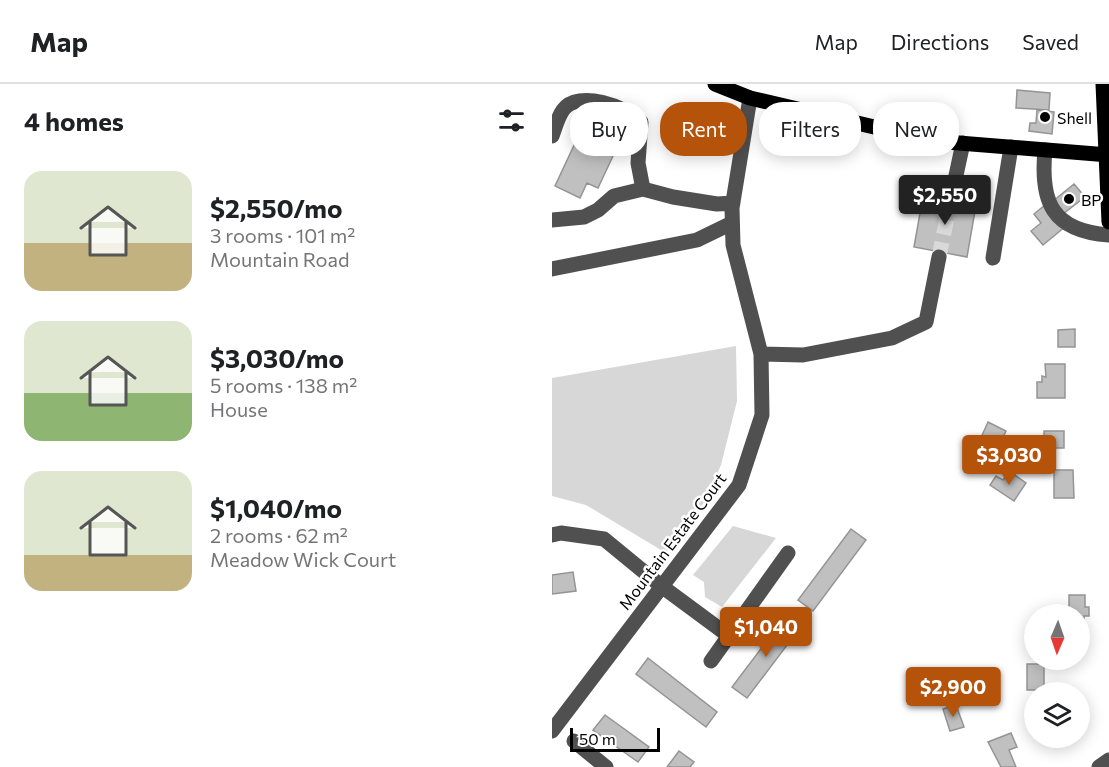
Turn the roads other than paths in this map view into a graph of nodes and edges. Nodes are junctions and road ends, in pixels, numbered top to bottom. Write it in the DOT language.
graph roads {
  1 [pos="715,84"];
  2 [pos="1103,84"];
  3 [pos="750,99"];
  4 [pos="552,136"];
  5 [pos="963,143"];
  6 [pos="1011,147"];
  7 [pos="1045,150"];
  8 [pos="1108,155"];
  9 [pos="643,189"];
  10 [pos="950,203"];
  11 [pos="732,211"];
  12 [pos="552,220"];
  13 [pos="1109,222"];
  14 [pos="1109,235"];
  15 [pos="939,257"];
  16 [pos="993,258"];
  17 [pos="552,269"];
  18 [pos="761,354"];
  19 [pos="552,535"];
  20 [pos="788,553"];
  21 [pos="660,585"];
  22 [pos="729,636"];
  23 [pos="711,661"];
  24 [pos="552,731"];
  25 [pos="574,741"];
  26 [pos="1109,760"];
  27 [pos="606,767"];
  28 [pos="1099,767"];
  1 -- 3 [label="main road"];
  2 -- 8 [label="main road"];
  3 -- 5 [label="main road"];
  3 -- 11 [label="street, Mountain Estate Court"];
  4 -- 9 [label="street"];
  5 -- 6 [label="main road"];
  5 -- 10 [label="street"];
  6 -- 7 [label="main road"];
  6 -- 16 [label="street"];
  7 -- 8 [label="main road"];
  7 -- 14 [label="street"];
  8 -- 13 [label="main road"];
  9 -- 11 [label="street"];
  9 -- 12 [label="street"];
  11 -- 17 [label="street"];
  11 -- 18 [label="street, Mountain Estate Court"];
  15 -- 18 [label="street"];
  18 -- 21 [label="street, Mountain Estate Court"];
  19 -- 21 [label="street"];
  20 -- 22 [label="street"];
  21 -- 22 [label="street"];
  21 -- 24 [label="street, Mountain Estate Court"];
  22 -- 23 [label="street"];
  25 -- 27 [label="street"];
  26 -- 28 [label="street"];
}
